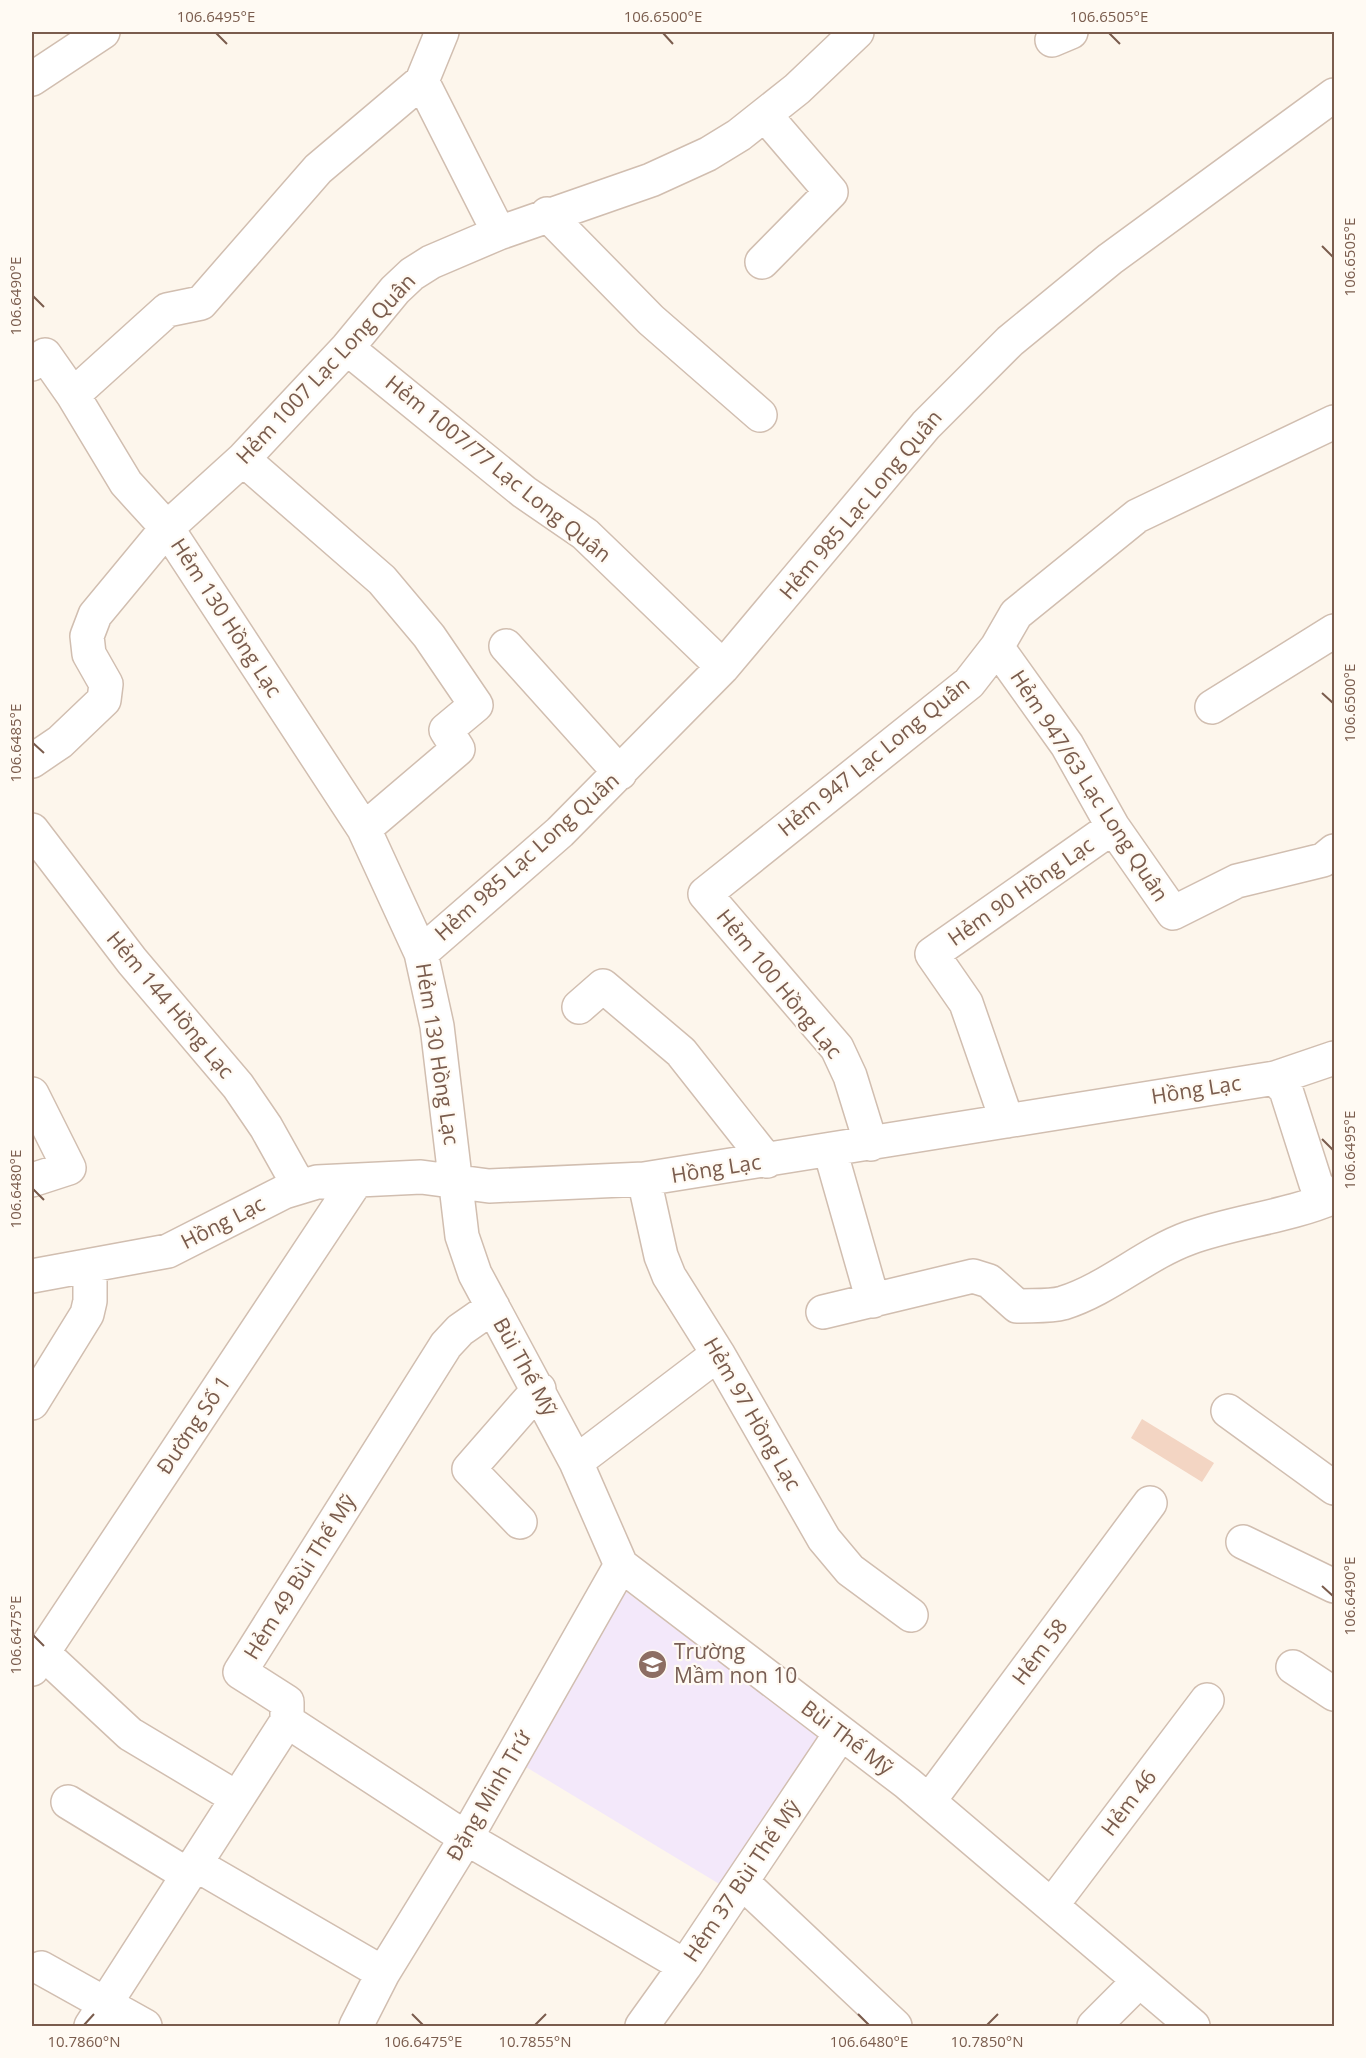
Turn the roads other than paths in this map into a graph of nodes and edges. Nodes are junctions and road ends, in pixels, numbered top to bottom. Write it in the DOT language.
graph roads {
  1 [pos="103,32"];
  2 [pos="442,32"];
  3 [pos="857,32"];
  4 [pos="32,79"];
  5 [pos="422,81"];
  6 [pos="1335,95"];
  7 [pos="765,115"];
  8 [pos="547,214"];
  9 [pos="499,233"];
  10 [pos="762,262"];
  11 [pos="347,348"];
  12 [pos="32,364"];
  13 [pos="73,394"];
  14 [pos="760,416"];
  15 [pos="1335,422"];
  16 [pos="243,459"];
  17 [pos="167,528"];
  18 [pos="1335,632"];
  19 [pos="506,646"];
  20 [pos="997,647"];
  21 [pos="723,667"];
  22 [pos="1212,707"];
  23 [pos="32,761"];
  24 [pos="620,772"];
  25 [pos="1113,827"];
  26 [pos="364,829"];
  27 [pos="32,830"];
  28 [pos="1329,856"];
  29 [pos="705,894"];
  30 [pos="421,953"];
  31 [pos="579,1007"];
  32 [pos="1335,1058"];
  33 [pos="1275,1077"];
  34 [pos="32,1094"];
  35 [pos="1007,1121"];
  36 [pos="871,1144"];
  37 [pos="830,1150"];
  38 [pos="767,1161"];
  39 [pos="644,1179"];
  40 [pos="32,1180"];
  41 [pos="356,1181"];
  42 [pos="457,1183"];
  43 [pos="299,1186"];
  44 [pos="1334,1197"];
  45 [pos="90,1267"];
  46 [pos="32,1276"];
  47 [pos="873,1301"];
  48 [pos="493,1307"];
  49 [pos="823,1312"];
  50 [pos="718,1354"];
  51 [pos="539,1389"];
  52 [pos="32,1403"];
  53 [pos="1228,1411"];
  54 [pos="576,1462"];
  55 [pos="1335,1488"];
  56 [pos="1150,1503"];
  57 [pos="520,1522"];
  58 [pos="1243,1542"];
  59 [pos="621,1565"];
  60 [pos="1335,1586"];
  61 [pos="911,1615"];
  62 [pos="37,1661"];
  63 [pos="1293,1667"];
  64 [pos="1335,1694"];
  65 [pos="1207,1700"];
  66 [pos="287,1721"];
  67 [pos="841,1733"];
  68 [pos="237,1798"];
  69 [pos="929,1801"];
  70 [pos="68,1802"];
  71 [pos="466,1838"];
  72 [pos="192,1870"];
  73 [pos="742,1882"];
  74 [pos="1052,1905"];
  75 [pos="685,1966"];
  76 [pos="41,1968"];
  77 [pos="383,1973"];
  78 [pos="1139,1981"];
  79 [pos="98,2015"];
  80 [pos="145,2026"];
  81 [pos="356,2026"];
  82 [pos="642,2026"];
  83 [pos="896,2026"];
  84 [pos="1094,2026"];
  85 [pos="1193,2026"];
  1 -- 4 [label="street"];
  2 -- 5 [label="street"];
  3 -- 7 [label="street, Hẻm 1007 Lạc Long Quân"];
  5 -- 9 [label="street"];
  5 -- 13 [label="street"];
  6 -- 21 [label="street, Hẻm 985 Lạc Long Quân"];
  7 -- 8 [label="street, Hẻm 1007 Lạc Long Quân"];
  7 -- 10 [label="street"];
  8 -- 9 [label="street, Hẻm 1007 Lạc Long Quân"];
  8 -- 14 [label="street"];
  9 -- 11 [label="street, Hẻm 1007 Lạc Long Quân"];
  11 -- 16 [label="street, Hẻm 1007 Lạc Long Quân"];
  11 -- 21 [label="street, Hẻm 1007/77 Lạc Long Quân"];
  12 -- 13 [label="street"];
  13 -- 17 [label="street"];
  15 -- 20 [label="street, Hẻm 947 Lạc Long Quân"];
  16 -- 17 [label="street, Hẻm 1007 Lạc Long Quân"];
  16 -- 26 [label="street"];
  17 -- 23 [label="street"];
  17 -- 26 [label="street, Hẻm 130 Hồng Lạc"];
  18 -- 22 [label="street"];
  19 -- 24 [label="street"];
  20 -- 25 [label="street, Hẻm 947/63 Lạc Long Quân"];
  20 -- 29 [label="street, Hẻm 947 Lạc Long Quân"];
  21 -- 24 [label="street, Hẻm 985 Lạc Long Quân"];
  24 -- 30 [label="street, Hẻm 985 Lạc Long Quân"];
  25 -- 28 [label="street, Hẻm 947/63 Lạc Long Quân"];
  25 -- 35 [label="street, Hẻm 90 Hồng Lạc"];
  26 -- 30 [label="street, Hẻm 130 Hồng Lạc"];
  27 -- 43 [label="street, Hẻm 144 Hồng Lạc"];
  29 -- 36 [label="street, Hẻm 100 Hồng Lạc"];
  30 -- 42 [label="street, Hẻm 130 Hồng Lạc"];
  31 -- 38 [label="street"];
  32 -- 33 [label="street, Hồng Lạc"];
  33 -- 35 [label="street, Hồng Lạc"];
  33 -- 44 [label="street"];
  34 -- 40 [label="street"];
  35 -- 36 [label="street, Hồng Lạc"];
  36 -- 37 [label="street, Hồng Lạc"];
  37 -- 38 [label="street, Hồng Lạc"];
  37 -- 47 [label="street"];
  38 -- 39 [label="street, Hồng Lạc"];
  39 -- 42 [label="street, Hồng Lạc"];
  39 -- 50 [label="street, Hẻm 97 Hồng Lạc"];
  41 -- 42 [label="street, Hồng Lạc"];
  41 -- 43 [label="street, Hồng Lạc"];
  41 -- 62 [label="street, Đường Số 1"];
  42 -- 48 [label="street, Bùi Thế Mỹ"];
  43 -- 45 [label="street, Hồng Lạc"];
  44 -- 47 [label="street"];
  45 -- 46 [label="street, Hồng Lạc"];
  45 -- 52 [label="street"];
  47 -- 49 [label="street"];
  48 -- 51 [label="street, Bùi Thế Mỹ"];
  48 -- 66 [label="street, Hẻm 49 Bùi Thế Mỹ"];
  50 -- 54 [label="street"];
  50 -- 61 [label="street, Hẻm 97 Hồng Lạc"];
  51 -- 54 [label="street, Bùi Thế Mỹ"];
  51 -- 57 [label="street"];
  53 -- 55 [label="street"];
  54 -- 59 [label="street, Bùi Thế Mỹ"];
  56 -- 69 [label="street, Hẻm 58"];
  58 -- 60 [label="street"];
  59 -- 67 [label="street, Bùi Thế Mỹ"];
  59 -- 71 [label="street, Đặng Minh Trứ"];
  62 -- 68 [label="street"];
  63 -- 64 [label="street"];
  65 -- 74 [label="street, Hẻm 46"];
  66 -- 68 [label="street"];
  66 -- 71 [label="street"];
  67 -- 69 [label="street, Bùi Thế Mỹ"];
  67 -- 73 [label="street, Hẻm 37 Bùi Thế Mỹ"];
  68 -- 72 [label="street"];
  69 -- 74 [label="street, Bùi Thế Mỹ"];
  70 -- 72 [label="street"];
  71 -- 75 [label="street"];
  71 -- 77 [label="street, Đặng Minh Trứ"];
  72 -- 77 [label="street"];
  72 -- 79 [label="street"];
  73 -- 75 [label="street, Hẻm 37 Bùi Thế Mỹ"];
  73 -- 83 [label="street"];
  74 -- 78 [label="street, Bùi Thế Mỹ"];
  75 -- 82 [label="street, Hẻm 37 Bùi Thế Mỹ"];
  76 -- 79 [label="street"];
  77 -- 81 [label="street, Đặng Minh Trứ"];
  78 -- 84 [label="street"];
  78 -- 85 [label="street, Bùi Thế Mỹ"];
  79 -- 80 [label="street"];
}
